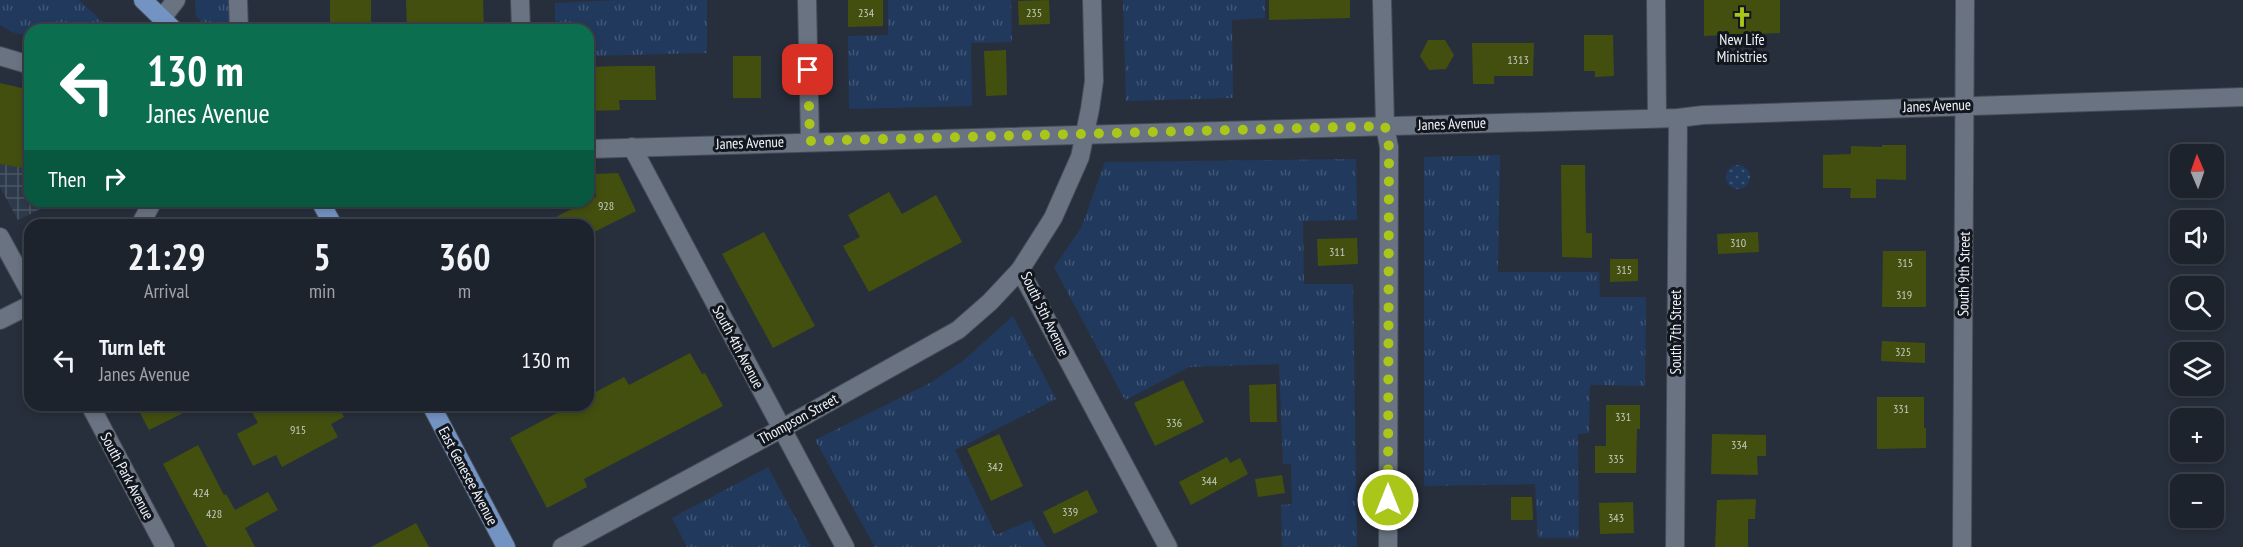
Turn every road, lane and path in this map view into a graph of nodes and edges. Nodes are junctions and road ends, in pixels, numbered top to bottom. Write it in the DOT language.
graph roads {
  1 [pos="143,0"];
  2 [pos="176,0"];
  3 [pos="238,0"];
  4 [pos="520,0"];
  5 [pos="807,0"];
  6 [pos="1092,0"];
  7 [pos="1382,0"];
  8 [pos="1656,0"];
  9 [pos="1965,0"];
  10 [pos="168,24"];
  11 [pos="239,24"];
  12 [pos="521,24"];
  13 [pos="0,56"];
  14 [pos="24,63"];
  15 [pos="2243,97"];
  16 [pos="1966,105"];
  17 [pos="1657,117"];
  18 [pos="1678,118"];
  19 [pos="1385,126"];
  20 [pos="1085,135"];
  21 [pos="810,141"];
  22 [pos="632,147"];
  23 [pos="594,149"];
  24 [pos="0,237"];
  25 [pos="1020,270"];
  26 [pos="24,281"];
  27 [pos="24,308"];
  28 [pos="0,320"];
  29 [pos="93,411"];
  30 [pos="434,411"];
  31 [pos="781,429"];
  32 [pos="165,547"];
  33 [pos="506,547"];
  34 [pos="562,547"];
  35 [pos="845,547"];
  36 [pos="1168,547"];
  37 [pos="1388,547"];
  38 [pos="1676,547"];
  39 [pos="1962,547"];
  1 -- 10 [label="main road"];
  2 -- 10 [label="street"];
  3 -- 11 [label="street"];
  4 -- 12 [label="street"];
  5 -- 21 [label="street"];
  6 -- 20 [label="street, South 5th Avenue"];
  7 -- 19 [label="street"];
  8 -- 17 [label="street"];
  9 -- 16 [label="street, South 9th Street"];
  13 -- 14 [label="street"];
  15 -- 16 [label="street, Janes Avenue"];
  16 -- 18 [label="street, Janes Avenue"];
  16 -- 39 [label="street, South 9th Street"];
  17 -- 18 [label="street, Janes Avenue"];
  17 -- 19 [label="street, Janes Avenue"];
  18 -- 38 [label="street, South 7th Street"];
  19 -- 20 [label="street, Janes Avenue"];
  19 -- 37 [label="street"];
  20 -- 21 [label="street, Janes Avenue"];
  20 -- 25 [label="street, South 5th Avenue"];
  21 -- 22 [label="street, Janes Avenue"];
  22 -- 23 [label="street, Janes Avenue"];
  22 -- 31 [label="street, South 4th Avenue"];
  24 -- 26 [label="street"];
  25 -- 31 [label="street, Thompson Street"];
  25 -- 36 [label="street, South 5th Avenue"];
  27 -- 28 [label="street"];
  29 -- 32 [label="street, South Park Avenue"];
  30 -- 33 [label="main road, East Genesee Avenue"];
  31 -- 34 [label="street, Thompson Street"];
  31 -- 35 [label="street, South 4th Avenue"];
}
